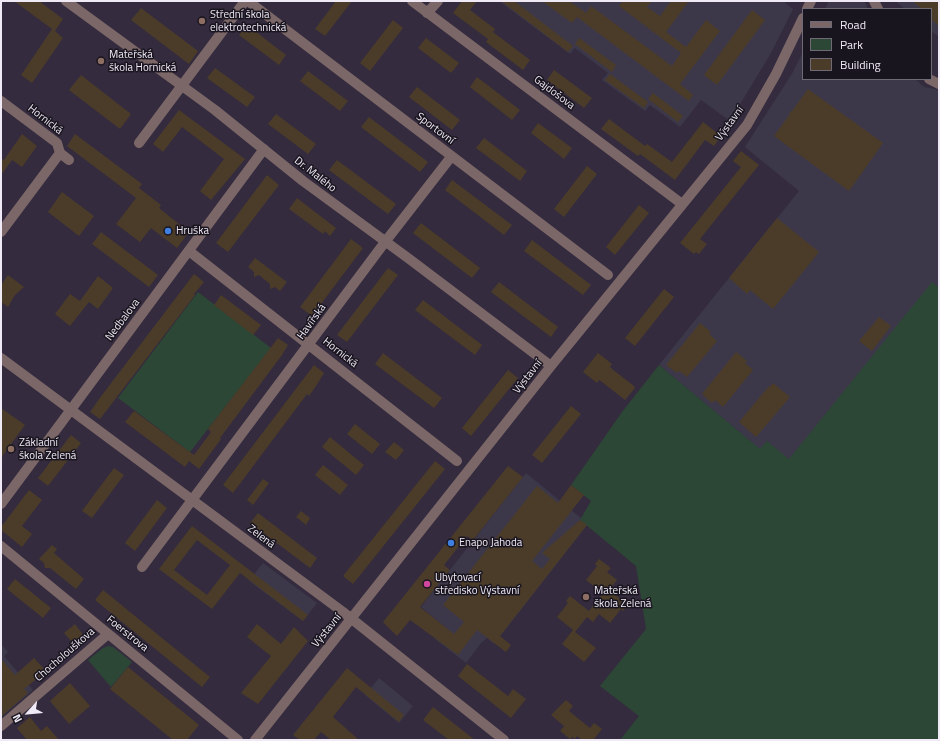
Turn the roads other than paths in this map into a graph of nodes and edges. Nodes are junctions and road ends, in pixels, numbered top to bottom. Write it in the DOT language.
graph roads {
  1 [pos="66,1"];
  2 [pos="247,1"];
  3 [pos="412,1"];
  4 [pos="438,1"];
  5 [pos="427,13"];
  6 [pos="802,20"];
  7 [pos="181,87"];
  8 [pos="1,101"];
  9 [pos="139,143"];
  10 [pos="264,149"];
  11 [pos="60,153"];
  12 [pos="451,157"];
  13 [pos="69,160"];
  14 [pos="682,204"];
  15 [pos="1,232"];
  16 [pos="385,242"];
  17 [pos="189,251"];
  18 [pos="608,275"];
  19 [pos="310,345"];
  20 [pos="1,358"];
  21 [pos="551,366"];
  22 [pos="70,408"];
  23 [pos="457,461"];
  24 [pos="192,500"];
  25 [pos="1,504"];
  26 [pos="1,546"];
  27 [pos="142,567"];
  28 [pos="352,619"];
  29 [pos="108,634"];
  30 [pos="1,726"];
  31 [pos="238,740"];
  32 [pos="255,740"];
  33 [pos="504,740"];
  1 -- 7 [label="street, Dr. Malého"];
  2 -- 7 [label="street"];
  2 -- 12 [label="street, Sportovní"];
  3 -- 5 [label="street, Gajdošova"];
  4 -- 5 [label="street"];
  5 -- 14 [label="street, Gajdošova"];
  6 -- 14 [label="street, Výstavní"];
  7 -- 9 [label="street"];
  7 -- 10 [label="street, Dr. Malého"];
  8 -- 11 [label="street, Hornická"];
  10 -- 16 [label="street, Dr. Malého"];
  10 -- 17 [label="street, Nedbalova"];
  11 -- 13 [label="street, Hornická"];
  11 -- 15 [label="street"];
  12 -- 16 [label="street, Havířská"];
  12 -- 18 [label="street, Sportovní"];
  14 -- 21 [label="street, Výstavní"];
  16 -- 19 [label="street, Havířská"];
  16 -- 21 [label="street, Dr. Malého"];
  17 -- 19 [label="street, Hornická"];
  17 -- 22 [label="street, Nedbalova"];
  19 -- 23 [label="street, Hornická"];
  19 -- 24 [label="street, Havířská"];
  20 -- 22 [label="street, Zelená"];
  21 -- 28 [label="street, Výstavní"];
  22 -- 24 [label="street, Zelená"];
  22 -- 25 [label="street, Nedbalova"];
  24 -- 27 [label="street"];
  24 -- 28 [label="street, Zelená"];
  26 -- 29 [label="street, Foerstrova"];
  28 -- 32 [label="street, Výstavní"];
  28 -- 33 [label="street, Zelená"];
  29 -- 30 [label="street, Chocholouškova"];
  29 -- 31 [label="street, Foerstrova"];
}
